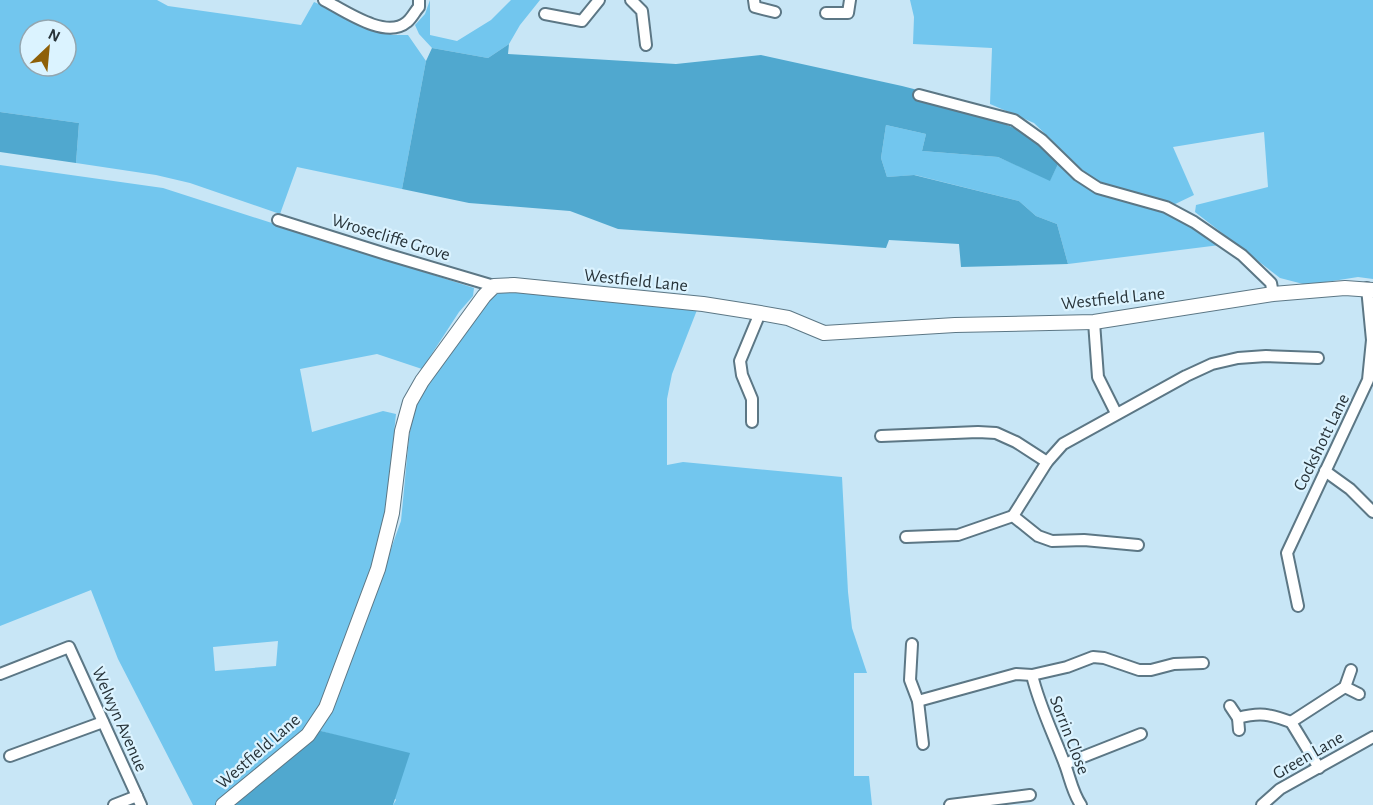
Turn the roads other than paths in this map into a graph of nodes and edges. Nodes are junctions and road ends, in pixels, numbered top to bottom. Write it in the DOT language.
graph roads {
  1 [pos="324,0"];
  2 [pos="418,0"];
  3 [pos="598,0"];
  4 [pos="631,0"];
  5 [pos="754,0"];
  6 [pos="850,0"];
  7 [pos="775,12"];
  8 [pos="826,13"];
  9 [pos="545,14"];
  10 [pos="646,45"];
  11 [pos="918,95"];
  12 [pos="278,219"];
  13 [pos="494,286"];
  14 [pos="1370,289"];
  15 [pos="1273,294"];
  16 [pos="760,313"];
  17 [pos="1094,322"];
  18 [pos="1318,358"];
  19 [pos="1116,413"];
  20 [pos="752,422"];
  21 [pos="881,436"];
  22 [pos="1047,462"];
  23 [pos="1325,471"];
  24 [pos="1373,512"];
  25 [pos="1013,516"];
  26 [pos="906,537"];
  27 [pos="1138,545"];
  28 [pos="1298,606"];
  29 [pos="912,644"];
  30 [pos="1203,663"];
  31 [pos="1351,670"];
  32 [pos="0,674"];
  33 [pos="1032,675"];
  34 [pos="1345,687"];
  35 [pos="1359,694"];
  36 [pos="918,701"];
  37 [pos="1230,706"];
  38 [pos="103,722"];
  39 [pos="1291,722"];
  40 [pos="1141,734"];
  41 [pos="1373,737"];
  42 [pos="923,744"];
  43 [pos="10,756"];
  44 [pos="1065,764"];
  45 [pos="1319,768"];
  46 [pos="1030,795"];
  47 [pos="139,801"];
  48 [pos="114,805"];
  49 [pos="223,805"];
  50 [pos="950,805"];
  51 [pos="1081,805"];
  52 [pos="1262,805"];
  1 -- 2 [label="street"];
  3 -- 9 [label="street"];
  4 -- 10 [label="street"];
  5 -- 7 [label="street"];
  6 -- 8 [label="street"];
  11 -- 15 [label="street"];
  12 -- 13 [label="street, Wrosecliffe Grove"];
  13 -- 16 [label="street, Westfield Lane"];
  13 -- 49 [label="street, Westfield Lane"];
  14 -- 15 [label="street, Westfield Lane"];
  14 -- 23 [label="street, Cockshott Lane"];
  15 -- 17 [label="street, Westfield Lane"];
  16 -- 17 [label="street, Westfield Lane"];
  16 -- 20 [label="street"];
  17 -- 19 [label="street"];
  18 -- 19 [label="street"];
  19 -- 22 [label="street"];
  21 -- 22 [label="street"];
  22 -- 25 [label="street"];
  23 -- 24 [label="street"];
  23 -- 28 [label="street, Cockshott Lane"];
  25 -- 26 [label="street"];
  25 -- 27 [label="street"];
  29 -- 36 [label="street"];
  30 -- 33 [label="street, Sorrin Close"];
  31 -- 34 [label="street"];
  32 -- 38 [label="street, Welwyn Avenue"];
  33 -- 36 [label="street, Sorrin Close"];
  33 -- 44 [label="street, Sorrin Close"];
  34 -- 35 [label="street"];
  34 -- 39 [label="street"];
  36 -- 42 [label="street"];
  37 -- 39 [label="street"];
  38 -- 43 [label="street"];
  38 -- 47 [label="street, Welwyn Avenue"];
  39 -- 45 [label="street"];
  40 -- 44 [label="street"];
  41 -- 45 [label="street, Green Lane"];
  44 -- 51 [label="street, Sorrin Close"];
  45 -- 52 [label="street, Green Lane"];
  46 -- 50 [label="street"];
  47 -- 48 [label="street"];
}
